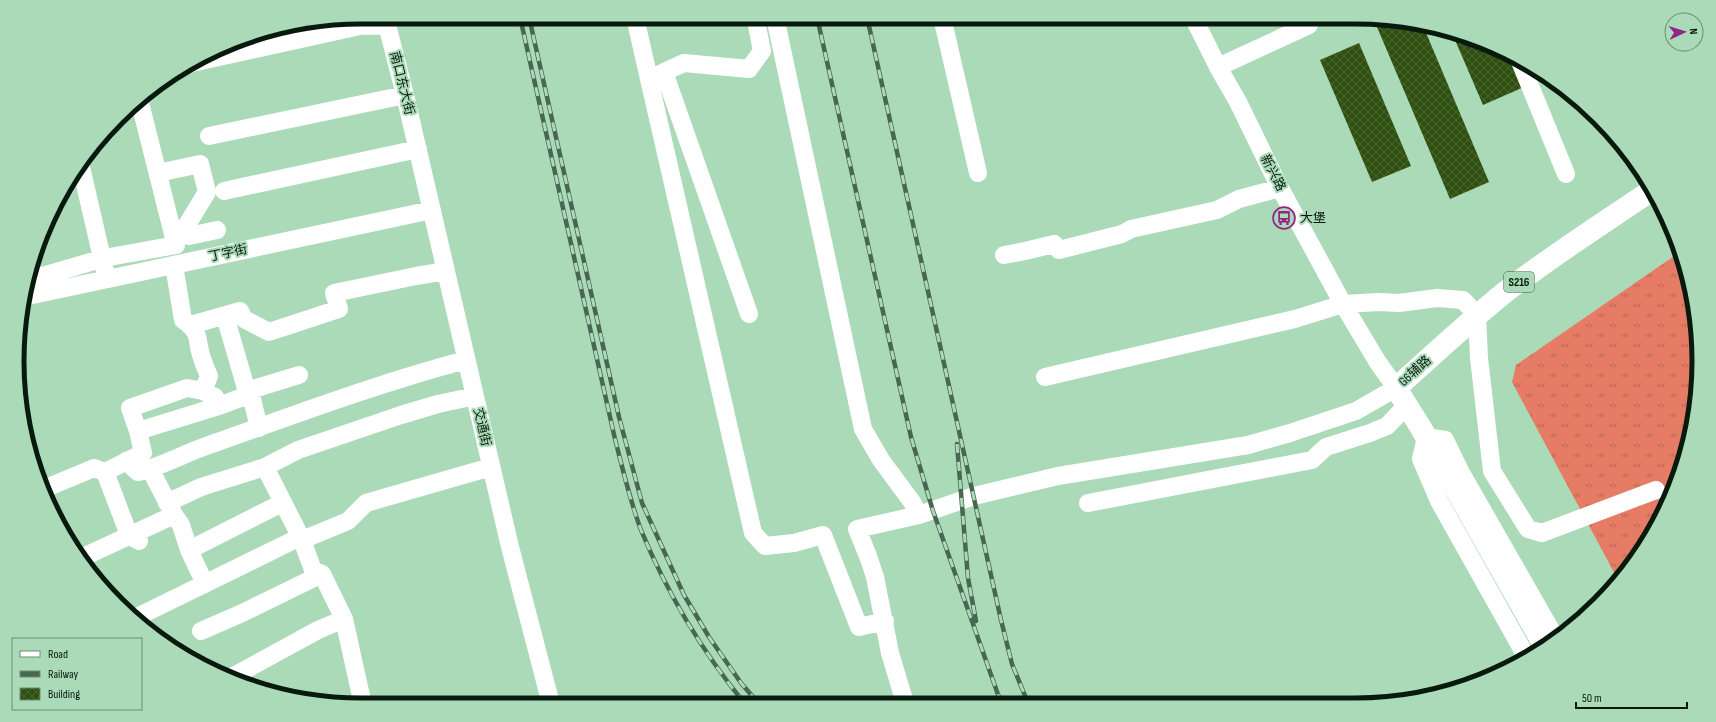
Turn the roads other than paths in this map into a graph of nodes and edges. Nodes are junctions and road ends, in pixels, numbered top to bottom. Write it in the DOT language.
graph roads {
  1 [pos="370,24"];
  2 [pos="387,24"];
  3 [pos="637,24"];
  4 [pos="757,24"];
  5 [pos="776,24"];
  6 [pos="944,24"];
  7 [pos="1197,24"];
  8 [pos="1309,24"];
  9 [pos="223,54"];
  10 [pos="1218,66"];
  11 [pos="1523,68"];
  12 [pos="656,76"];
  13 [pos="405,95"];
  14 [pos="141,106"];
  15 [pos="209,136"];
  16 [pos="418,149"];
  17 [pos="82,172"];
  18 [pos="158,172"];
  19 [pos="978,173"];
  20 [pos="1566,174"];
  21 [pos="1280,188"];
  22 [pos="224,191"];
  23 [pos="1647,193"];
  24 [pos="432,210"];
  25 [pos="217,230"];
  26 [pos="178,235"];
  27 [pos="1004,255"];
  28 [pos="104,258"];
  29 [pos="174,265"];
  30 [pos="446,271"];
  31 [pos="34,279"];
  32 [pos="107,279"];
  33 [pos="30,296"];
  34 [pos="1343,304"];
  35 [pos="749,314"];
  36 [pos="1477,315"];
  37 [pos="225,316"];
  38 [pos="192,325"];
  39 [pos="466,360"];
  40 [pos="299,375"];
  41 [pos="1044,377"];
  42 [pos="203,391"];
  43 [pos="248,395"];
  44 [pos="475,396"];
  45 [pos="1401,396"];
  46 [pos="219,406"];
  47 [pos="259,428"];
  48 [pos="138,431"];
  49 [pos="1426,437"];
  50 [pos="126,461"];
  51 [pos="265,467"];
  52 [pos="491,467"];
  53 [pos="150,469"];
  54 [pos="1460,471"];
  55 [pos="1492,471"];
  56 [pos="105,472"];
  57 [pos="49,487"];
  58 [pos="1656,490"];
  59 [pos="282,503"];
  60 [pos="1088,503"];
  61 [pos="170,509"];
  62 [pos="919,515"];
  63 [pos="135,539"];
  64 [pos="302,540"];
  65 [pos="189,550"];
  66 [pos="87,556"];
  67 [pos="322,574"];
  68 [pos="205,584"];
  69 [pos="141,615"];
  70 [pos="344,619"];
  71 [pos="885,621"];
  72 [pos="201,631"];
  73 [pos="1553,633"];
  74 [pos="1542,641"];
  75 [pos="1524,653"];
  76 [pos="237,674"];
  77 [pos="358,698"];
  78 [pos="549,698"];
  79 [pos="904,698"];
  1 -- 9 [label="street"];
  2 -- 13 [label="street, 南口东大街"];
  3 -- 12 [label="street"];
  4 -- 12 [label="street"];
  5 -- 62 [label="street"];
  6 -- 19 [label="street"];
  7 -- 10 [label="street, 新兴路"];
  8 -- 10 [label="street"];
  10 -- 21 [label="street, 新兴路"];
  11 -- 20 [label="street"];
  12 -- 35 [label="street"];
  12 -- 71 [label="street"];
  13 -- 15 [label="street"];
  13 -- 16 [label="street, 南口东大街"];
  14 -- 18 [label="street"];
  16 -- 22 [label="street"];
  16 -- 24 [label="street, 交通街"];
  17 -- 28 [label="street"];
  18 -- 26 [label="street"];
  18 -- 26 [label="street"];
  21 -- 27 [label="street"];
  21 -- 34 [label="street, 新兴路"];
  23 -- 36 [label="main road, G6辅路 / S216"];
  24 -- 29 [label="street, 丁字街"];
  24 -- 30 [label="street, 交通街"];
  25 -- 26 [label="street"];
  26 -- 28 [label="street"];
  28 -- 31 [label="street"];
  28 -- 32 [label="street"];
  29 -- 32 [label="street, 丁字街"];
  29 -- 38 [label="street"];
  30 -- 37 [label="street"];
  30 -- 39 [label="street, 交通街"];
  32 -- 33 [label="street, 丁字街"];
  34 -- 36 [label="street"];
  34 -- 41 [label="street"];
  34 -- 45 [label="street, 新兴路"];
  36 -- 45 [label="main road, G6辅路 / S216"];
  36 -- 55 [label="street"];
  37 -- 38 [label="street"];
  37 -- 43 [label="street"];
  38 -- 42 [label="street"];
  39 -- 44 [label="street, 交通街"];
  39 -- 47 [label="street"];
  40 -- 43 [label="street"];
  42 -- 46 [label="street"];
  42 -- 48 [label="street"];
  43 -- 46 [label="street"];
  43 -- 47 [label="street"];
  44 -- 51 [label="street"];
  44 -- 52 [label="street, 交通街"];
  45 -- 49 [label="main road, G6辅路"];
  45 -- 60 [label="street"];
  45 -- 62 [label="street"];
  46 -- 48 [label="street"];
  47 -- 53 [label="street"];
  48 -- 50 [label="street"];
  49 -- 54 [label="street"];
  49 -- 74 [label="main road, G6辅路"];
  49 -- 75 [label="street"];
  50 -- 53 [label="street"];
  50 -- 56 [label="street"];
  51 -- 59 [label="street"];
  51 -- 61 [label="street"];
  52 -- 64 [label="street"];
  52 -- 78 [label="street, 交通街"];
  53 -- 61 [label="street"];
  54 -- 55 [label="street"];
  54 -- 73 [label="street"];
  55 -- 58 [label="street"];
  56 -- 57 [label="street"];
  56 -- 63 [label="street"];
  59 -- 64 [label="street"];
  59 -- 65 [label="street"];
  61 -- 63 [label="street"];
  61 -- 65 [label="street"];
  62 -- 71 [label="street"];
  63 -- 66 [label="street"];
  64 -- 67 [label="street"];
  64 -- 68 [label="street"];
  65 -- 68 [label="street"];
  67 -- 70 [label="street"];
  67 -- 72 [label="street"];
  68 -- 69 [label="street"];
  70 -- 76 [label="street"];
  70 -- 77 [label="street"];
  71 -- 79 [label="street"];
}
